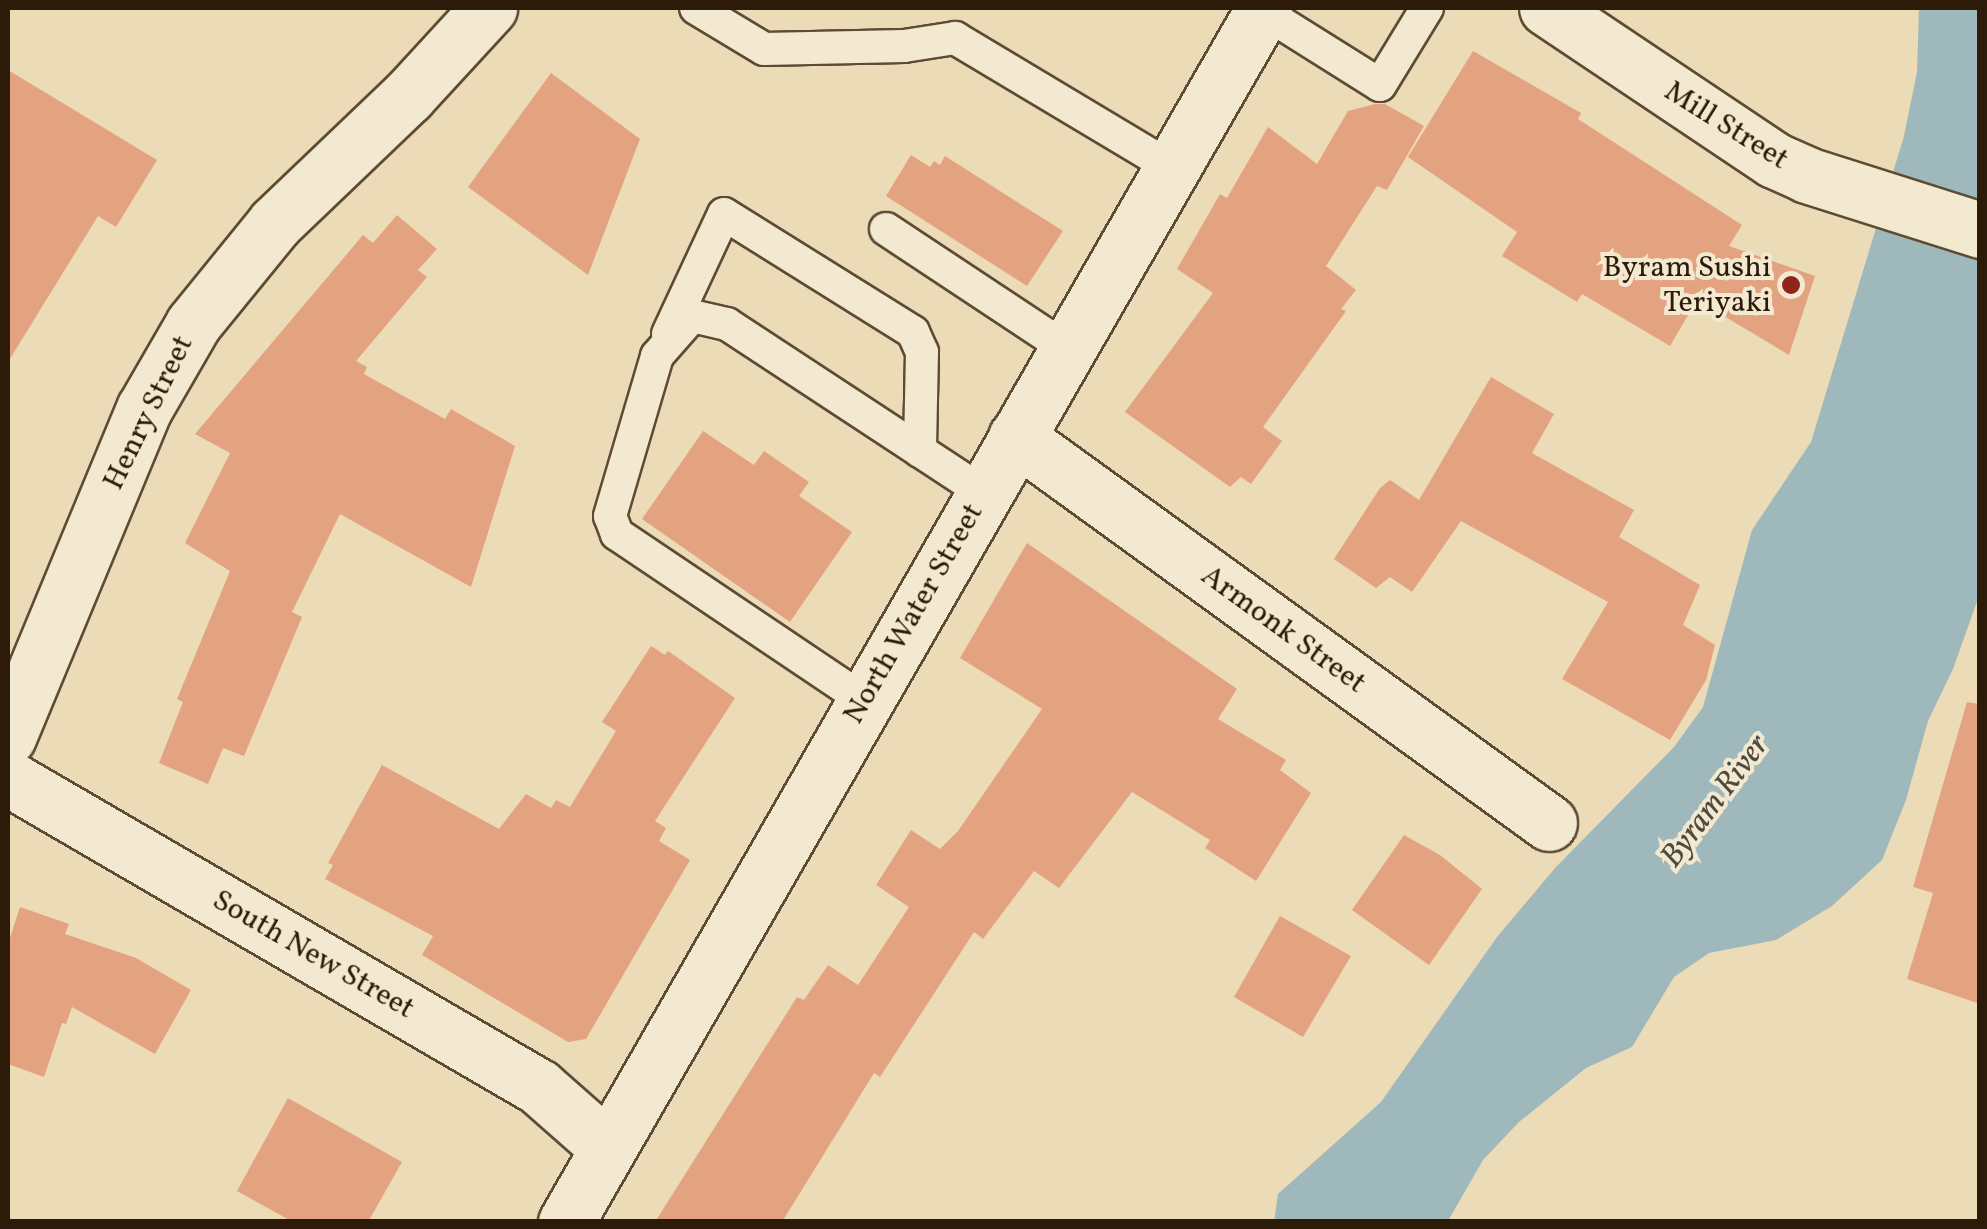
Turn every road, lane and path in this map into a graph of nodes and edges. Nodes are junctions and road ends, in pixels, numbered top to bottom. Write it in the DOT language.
graph roads {
  1 [pos="490,8"];
  2 [pos="696,8"];
  3 [pos="1427,8"];
  4 [pos="1547,8"];
  5 [pos="1263,9"];
  6 [pos="1172,168"];
  7 [pos="886,228"];
  8 [pos="1980,230"];
  9 [pos="1067,349"];
  10 [pos="658,356"];
  11 [pos="1016,438"];
  12 [pos="920,451"];
  13 [pos="984,492"];
  14 [pos="864,700"];
  15 [pos="8,737"];
  16 [pos="8,778"];
  17 [pos="1549,823"];
  18 [pos="607,1148"];
  19 [pos="566,1222"];
  1 -- 15 [label="street, Henry Street"];
  2 -- 6 [label="lane"];
  3 -- 5 [label="lane"];
  4 -- 8 [label="street, Mill Street"];
  5 -- 6 [label="street, North Water Street"];
  6 -- 9 [label="street, North Water Street"];
  7 -- 9 [label="lane"];
  9 -- 11 [label="street, North Water Street"];
  10 -- 12 [label="lane"];
  10 -- 12 [label="lane"];
  10 -- 14 [label="lane"];
  11 -- 13 [label="street, North Water Street"];
  11 -- 17 [label="street, Armonk Street"];
  12 -- 13 [label="lane"];
  13 -- 14 [label="street, North Water Street"];
  14 -- 18 [label="street, North Water Street"];
  16 -- 18 [label="street, South New Street"];
  18 -- 19 [label="street, North Water Street"];
}
